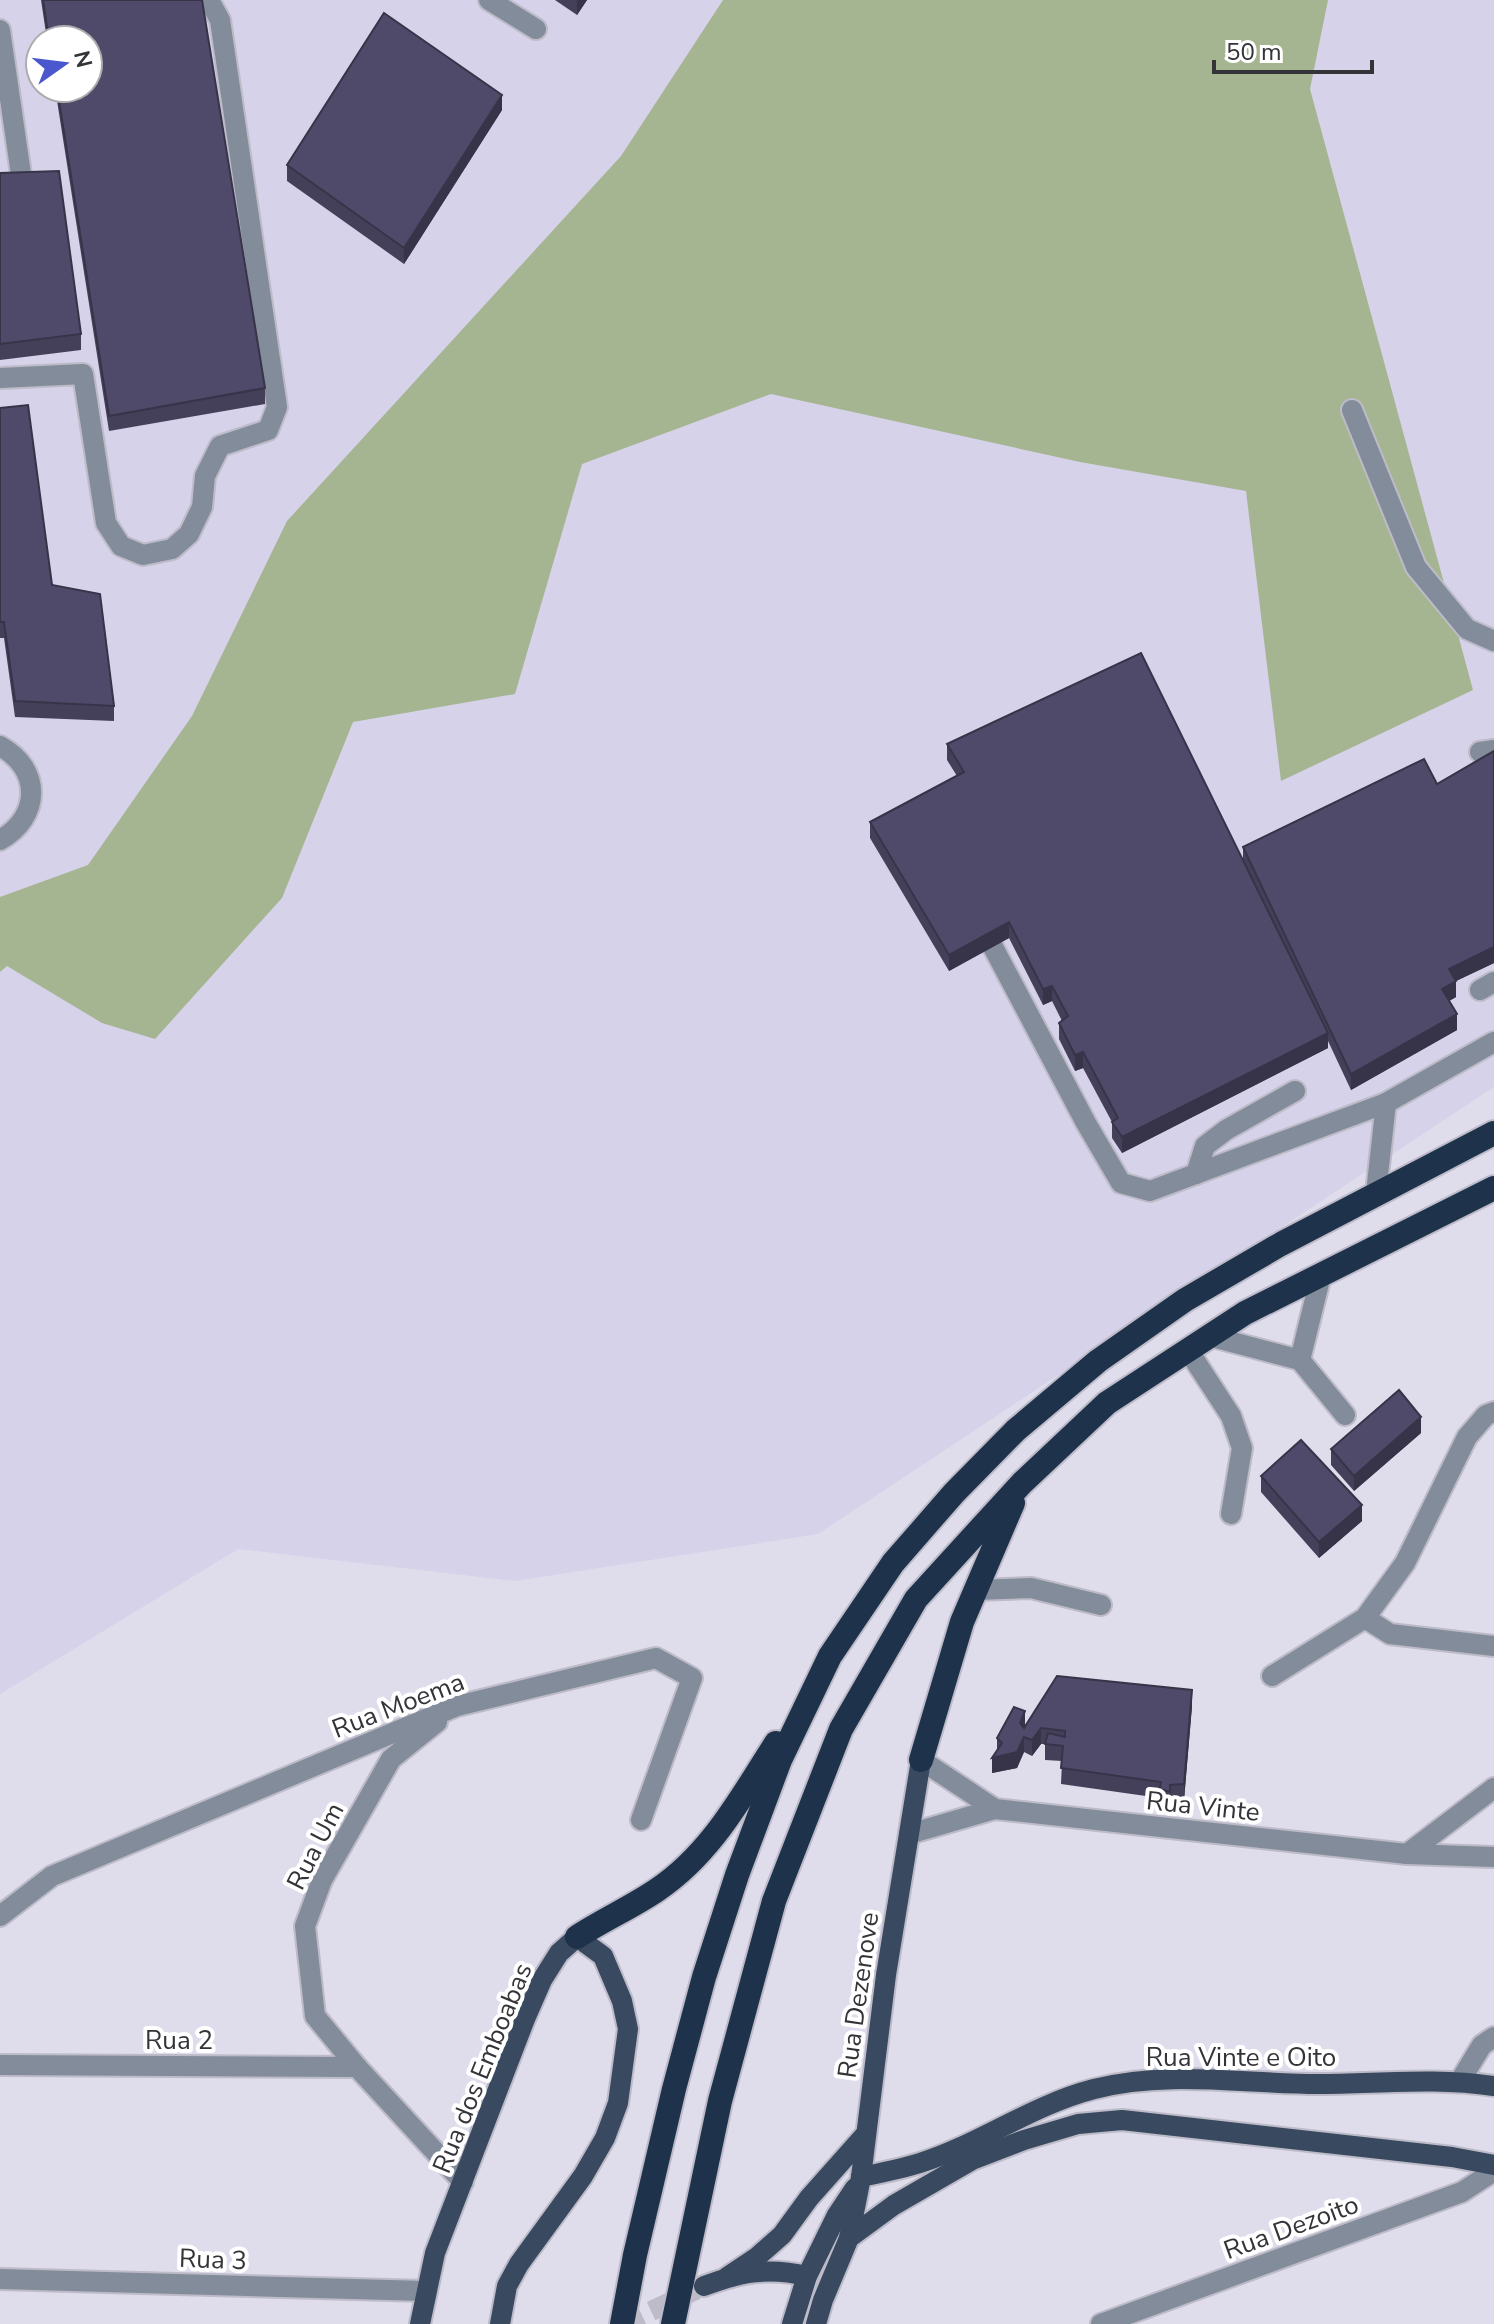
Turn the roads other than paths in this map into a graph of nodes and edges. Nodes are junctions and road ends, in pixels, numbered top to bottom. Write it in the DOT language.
graph roads {
  1 [pos="209,0"];
  2 [pos="489,0"];
  3 [pos="536,29"];
  4 [pos="0,30"];
  5 [pos="23,188"];
  6 [pos="53,353"];
  7 [pos="57,374"];
  8 [pos="0,378"];
  9 [pos="1352,410"];
  10 [pos="1494,641"];
  11 [pos="0,746"];
  12 [pos="0,840"];
  13 [pos="993,947"];
  14 [pos="1492,1044"];
  15 [pos="1295,1091"];
  16 [pos="1386,1103"];
  17 [pos="1494,1133"];
  18 [pos="1196,1174"];
  19 [pos="1376,1193"];
  20 [pos="1491,1194"];
  21 [pos="1321,1275"];
  22 [pos="1209,1336"];
  23 [pos="1188,1350"];
  24 [pos="1300,1360"];
  25 [pos="1494,1412"];
  26 [pos="1345,1415"];
  27 [pos="1022,1483"];
  28 [pos="1231,1514"];
  29 [pos="976,1590"];
  30 [pos="1101,1605"];
  31 [pos="1365,1618"];
  32 [pos="1494,1646"];
  33 [pos="830,1656"];
  34 [pos="1272,1676"];
  35 [pos="457,1706"];
  36 [pos="921,1760"];
  37 [pos="1494,1788"];
  38 [pos="995,1809"];
  39 [pos="641,1820"];
  40 [pos="909,1834"];
  41 [pos="1407,1854"];
  42 [pos="1494,1857"];
  43 [pos="0,1916"];
  44 [pos="577,1937"];
  45 [pos="1494,2037"];
  46 [pos="0,2065"];
  47 [pos="357,2067"];
  48 [pos="1460,2081"];
  49 [pos="1494,2086"];
  50 [pos="865,2135"];
  51 [pos="1494,2165"];
  52 [pos="1494,2171"];
  53 [pos="861,2177"];
  54 [pos="463,2182"];
  55 [pos="849,2238"];
  56 [pos="807,2276"];
  57 [pos="727,2277"];
  58 [pos="0,2279"];
  59 [pos="704,2286"];
  60 [pos="425,2291"];
  61 [pos="420,2324"];
  62 [pos="500,2324"];
  63 [pos="622,2324"];
  64 [pos="673,2324"];
  65 [pos="792,2324"];
  66 [pos="816,2324"];
  67 [pos="1101,2324"];
  1 -- 7 [label="street"];
  2 -- 3 [label="street"];
  4 -- 5 [label="street"];
  6 -- 7 [label="street"];
  7 -- 8 [label="street"];
  9 -- 10 [label="street"];
  11 -- 12 [label="street"];
  13 -- 18 [label="street"];
  14 -- 16 [label="street"];
  15 -- 18 [label="street"];
  16 -- 18 [label="street"];
  16 -- 19 [label="street"];
  17 -- 19 [label="highway"];
  19 -- 33 [label="highway"];
  20 -- 21 [label="highway"];
  21 -- 22 [label="highway"];
  21 -- 24 [label="street"];
  22 -- 23 [label="highway"];
  22 -- 24 [label="street"];
  23 -- 27 [label="highway"];
  23 -- 28 [label="street"];
  24 -- 26 [label="street"];
  25 -- 31 [label="street"];
  27 -- 29 [label="highway"];
  27 -- 64 [label="highway"];
  29 -- 30 [label="street"];
  29 -- 36 [label="highway"];
  31 -- 32 [label="street"];
  31 -- 34 [label="street"];
  33 -- 44 [label="highway"];
  33 -- 63 [label="highway"];
  35 -- 39 [label="street, Rua Moema"];
  35 -- 43 [label="street, Rua Moema"];
  35 -- 47 [label="street, Rua Um"];
  36 -- 38 [label="street, Rua Vinte"];
  36 -- 40 [label="main road, Rua Dezenove"];
  37 -- 41 [label="street"];
  38 -- 40 [label="street"];
  38 -- 41 [label="street, Rua Vinte"];
  40 -- 50 [label="main road, Rua Dezenove"];
  41 -- 42 [label="street, Rua Vinte"];
  44 -- 54 [label="main road, Rua dos Emboabas"];
  44 -- 62 [label="main road"];
  45 -- 48 [label="street"];
  46 -- 47 [label="street, Rua 2"];
  47 -- 54 [label="street, Rua Um"];
  48 -- 49 [label="main road, Rua Vinte e Oito"];
  48 -- 53 [label="main road, Rua Vinte e Oito"];
  50 -- 53 [label="main road, Rua Dezenove"];
  50 -- 57 [label="main road"];
  51 -- 55 [label="main road"];
  52 -- 67 [label="street, Rua Dezoito"];
  53 -- 55 [label="main road, Rua Dezenove"];
  53 -- 56 [label="main road"];
  54 -- 60 [label="main road, Rua dos Emboabas"];
  55 -- 66 [label="main road, Rua Dezenove"];
  56 -- 57 [label="main road"];
  56 -- 65 [label="main road"];
  57 -- 59 [label="main road"];
  58 -- 60 [label="street, Rua 3"];
  60 -- 61 [label="main road, Rua dos Emboabas"];
}
